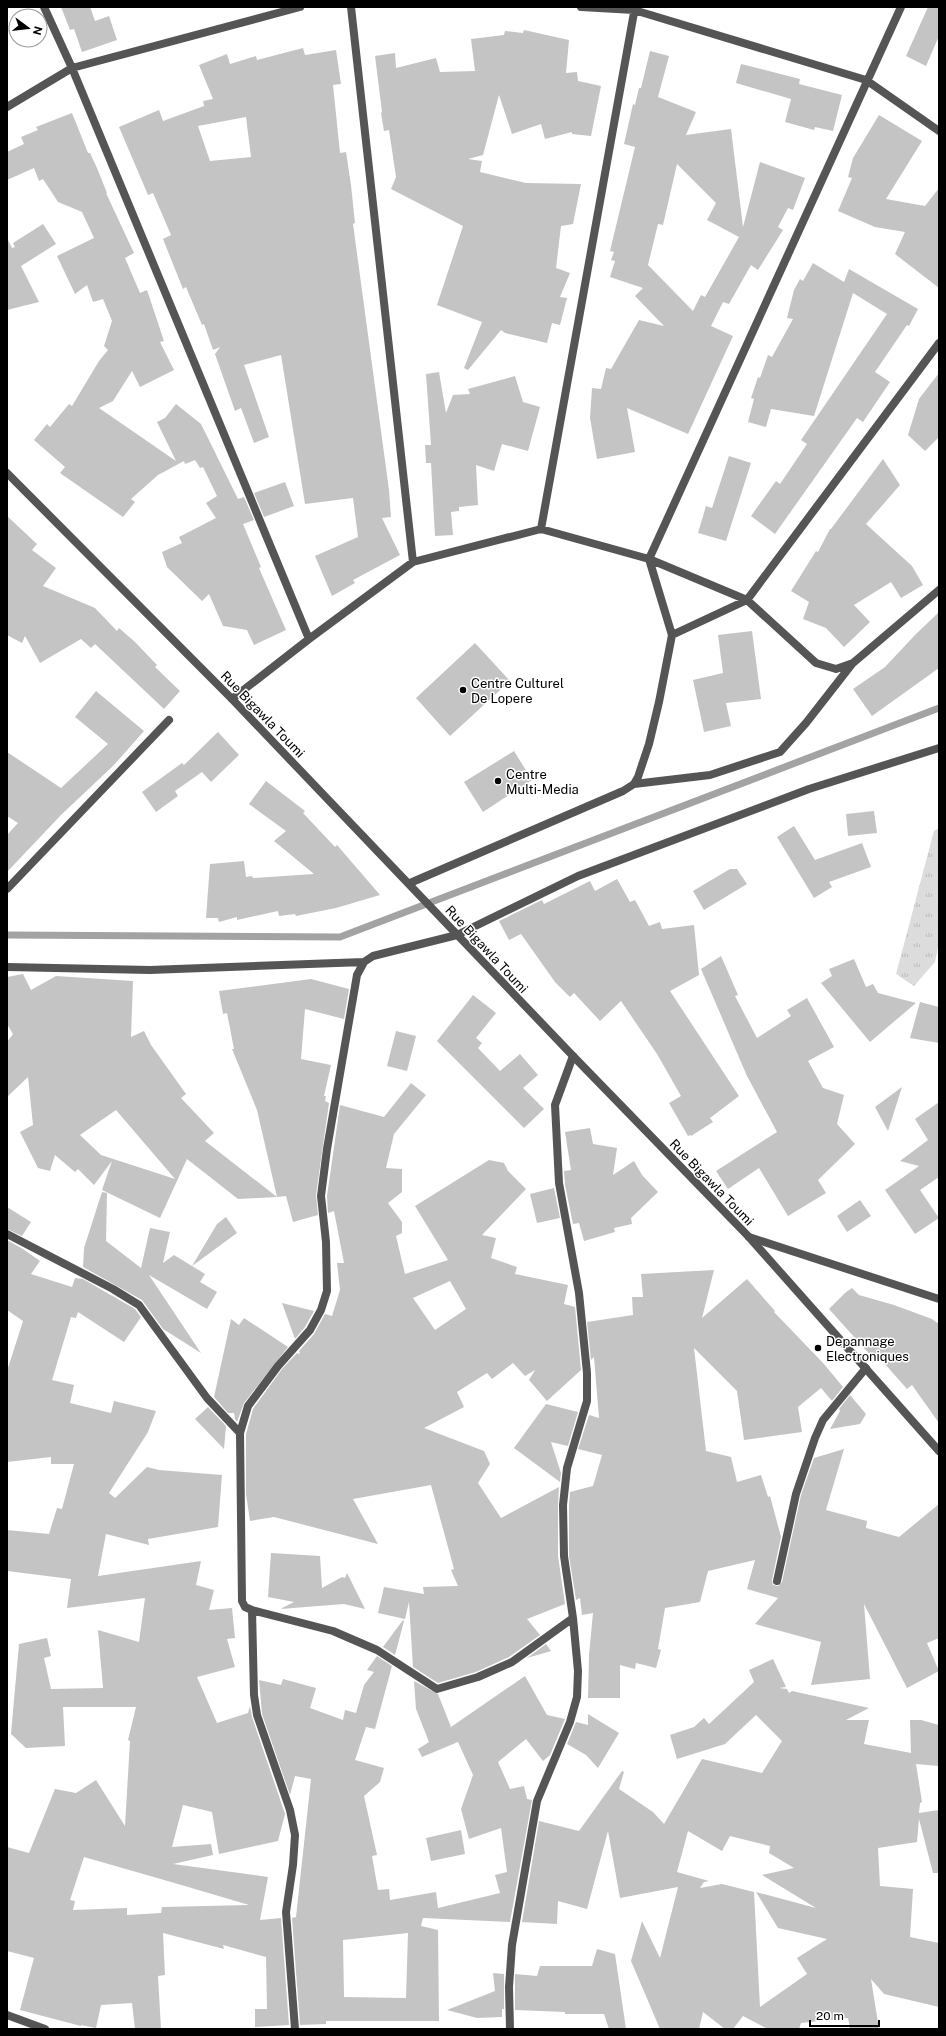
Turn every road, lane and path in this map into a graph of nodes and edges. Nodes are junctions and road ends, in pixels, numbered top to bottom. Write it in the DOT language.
graph roads {
  1 [pos="44,7"];
  2 [pos="300,7"];
  3 [pos="351,7"];
  4 [pos="581,7"];
  5 [pos="901,7"];
  6 [pos="634,8"];
  7 [pos="72,68"];
  8 [pos="866,80"];
  9 [pos="7,107"];
  10 [pos="939,131"];
  11 [pos="939,343"];
  12 [pos="7,473"];
  13 [pos="541,529"];
  14 [pos="649,559"];
  15 [pos="413,562"];
  16 [pos="939,590"];
  17 [pos="747,600"];
  18 [pos="672,635"];
  19 [pos="309,638"];
  20 [pos="853,663"];
  21 [pos="232,699"];
  22 [pos="170,720"];
  23 [pos="939,748"];
  24 [pos="634,784"];
  25 [pos="410,883"];
  26 [pos="7,889"];
  27 [pos="457,935"];
  28 [pos="364,962"];
  29 [pos="7,967"];
  30 [pos="574,1056"];
  31 [pos="7,1234"];
  32 [pos="750,1237"];
  33 [pos="939,1299"];
  34 [pos="866,1368"];
  35 [pos="240,1433"];
  36 [pos="939,1451"];
  37 [pos="777,1582"];
  38 [pos="252,1610"];
  39 [pos="573,1618"];
  40 [pos="7,2015"];
  41 [pos="45,2029"];
  42 [pos="295,2029"];
  43 [pos="510,2029"];
  1 -- 7 [label="street"];
  2 -- 7 [label="street"];
  3 -- 15 [label="street"];
  4 -- 6 [label="street"];
  5 -- 8 [label="street"];
  6 -- 8 [label="street"];
  6 -- 13 [label="street"];
  7 -- 9 [label="street"];
  7 -- 19 [label="street"];
  8 -- 10 [label="street"];
  8 -- 14 [label="street"];
  11 -- 17 [label="street"];
  12 -- 21 [label="street, Rue Bigawla Toumi"];
  13 -- 14 [label="street"];
  13 -- 15 [label="street"];
  14 -- 17 [label="street"];
  14 -- 18 [label="street"];
  15 -- 19 [label="street"];
  16 -- 20 [label="street"];
  17 -- 18 [label="street"];
  17 -- 20 [label="street"];
  18 -- 24 [label="street"];
  19 -- 21 [label="street"];
  20 -- 24 [label="street"];
  21 -- 25 [label="street, Rue Bigawla Toumi"];
  22 -- 26 [label="street"];
  23 -- 27 [label="street"];
  24 -- 25 [label="street"];
  25 -- 27 [label="street, Rue Bigawla Toumi"];
  27 -- 28 [label="street"];
  27 -- 30 [label="street, Rue Bigawla Toumi"];
  28 -- 29 [label="street"];
  28 -- 35 [label="street"];
  30 -- 32 [label="street, Rue Bigawla Toumi"];
  30 -- 39 [label="street"];
  31 -- 35 [label="street"];
  32 -- 33 [label="street"];
  32 -- 34 [label="street, Rue Bigawla Toumi"];
  34 -- 36 [label="street, Rue Bigawla Toumi"];
  34 -- 37 [label="street"];
  35 -- 38 [label="street"];
  38 -- 39 [label="street"];
  38 -- 42 [label="street"];
  39 -- 43 [label="street"];
  40 -- 41 [label="street"];
}
